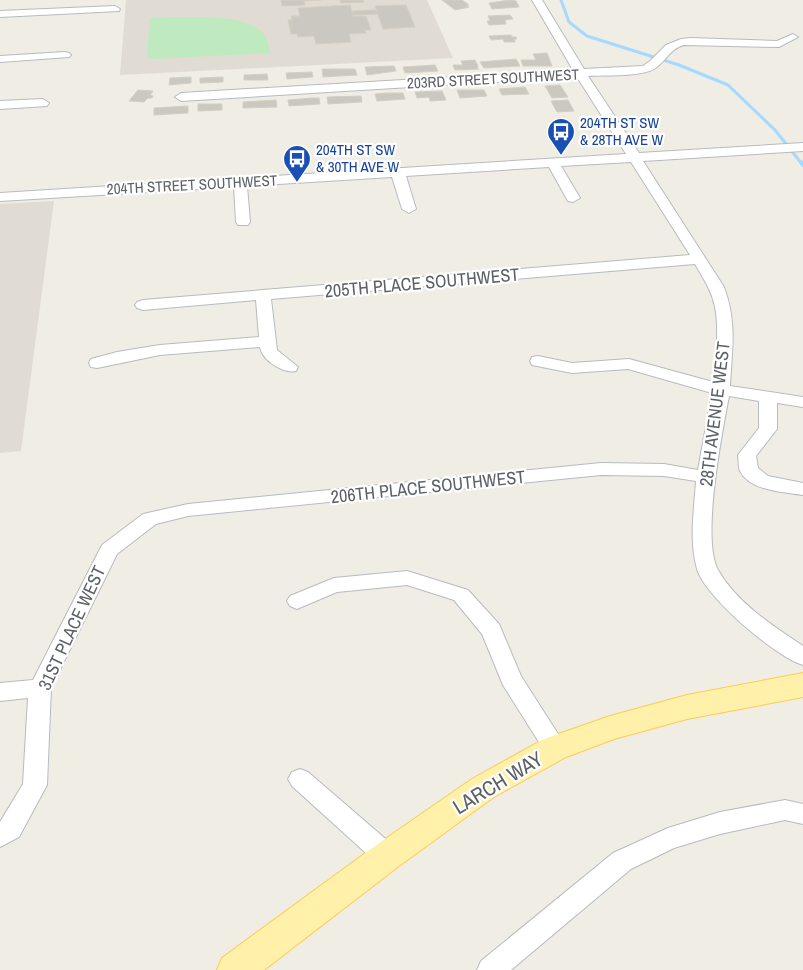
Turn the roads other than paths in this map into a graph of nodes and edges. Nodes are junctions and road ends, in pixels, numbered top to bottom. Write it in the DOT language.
graph roads {
  1 [pos="537,0"];
  2 [pos="115,9"];
  3 [pos="0,14"];
  4 [pos="793,37"];
  5 [pos="65,55"];
  6 [pos="0,59"];
  7 [pos="581,74"];
  8 [pos="181,97"];
  9 [pos="42,103"];
  10 [pos="0,105"];
  11 [pos="803,147"];
  12 [pos="636,157"];
  13 [pos="553,163"];
  14 [pos="398,173"];
  15 [pos="240,182"];
  16 [pos="0,197"];
  17 [pos="573,198"];
  18 [pos="409,209"];
  19 [pos="243,222"];
  20 [pos="700,259"];
  21 [pos="263,296"];
  22 [pos="143,305"];
  23 [pos="268,341"];
  24 [pos="538,361"];
  25 [pos="97,363"];
  26 [pos="290,367"];
  27 [pos="721,390"];
  28 [pos="768,397"];
  29 [pos="803,402"];
  30 [pos="706,477"];
  31 [pos="803,489"];
  32 [pos="150,519"];
  33 [pos="297,601"];
  34 [pos="803,657"];
  35 [pos="803,685"];
  36 [pos="40,688"];
  37 [pos="0,692"];
  38 [pos="556,748"];
  39 [pos="300,779"];
  40 [pos="803,814"];
  41 [pos="0,836"];
  42 [pos="387,856"];
  43 [pos="234,970"];
  44 [pos="491,970"];
  1 -- 7 [label="street, 28TH AVENUE WEST"];
  2 -- 3 [label="street"];
  4 -- 7 [label="street, 203RD STREET SOUTHWEST"];
  5 -- 6 [label="street"];
  7 -- 8 [label="street, 203RD STREET SOUTHWEST"];
  7 -- 12 [label="street, 28TH AVENUE WEST"];
  9 -- 10 [label="street"];
  11 -- 12 [label="street, 204TH STREET SOUTHWEST"];
  12 -- 13 [label="street, 204TH STREET SOUTHWEST"];
  12 -- 20 [label="street, 28TH AVENUE WEST"];
  13 -- 14 [label="street, 204TH STREET SOUTHWEST"];
  13 -- 17 [label="street"];
  14 -- 15 [label="street, 204TH STREET SOUTHWEST"];
  14 -- 18 [label="street"];
  15 -- 16 [label="street, 204TH STREET SOUTHWEST"];
  15 -- 19 [label="street"];
  20 -- 21 [label="street, 205TH PLACE SOUTHWEST"];
  20 -- 27 [label="street, 28TH AVENUE WEST"];
  21 -- 22 [label="street, 205TH PLACE SOUTHWEST"];
  21 -- 23 [label="street"];
  23 -- 25 [label="street"];
  23 -- 26 [label="street"];
  24 -- 27 [label="street"];
  27 -- 28 [label="street"];
  27 -- 30 [label="street, 28TH AVENUE WEST"];
  28 -- 29 [label="street"];
  28 -- 31 [label="street"];
  30 -- 32 [label="street, 206TH PLACE SOUTHWEST"];
  30 -- 34 [label="street, 28TH AVENUE WEST"];
  32 -- 36 [label="street, 31ST PLACE WEST"];
  33 -- 38 [label="street"];
  35 -- 38 [label="main road, LARCH WAY"];
  36 -- 37 [label="street"];
  36 -- 41 [label="street, 31ST PLACE WEST"];
  38 -- 42 [label="main road, LARCH WAY"];
  39 -- 42 [label="street"];
  40 -- 44 [label="street"];
  42 -- 43 [label="main road, LARCH WAY"];
}
